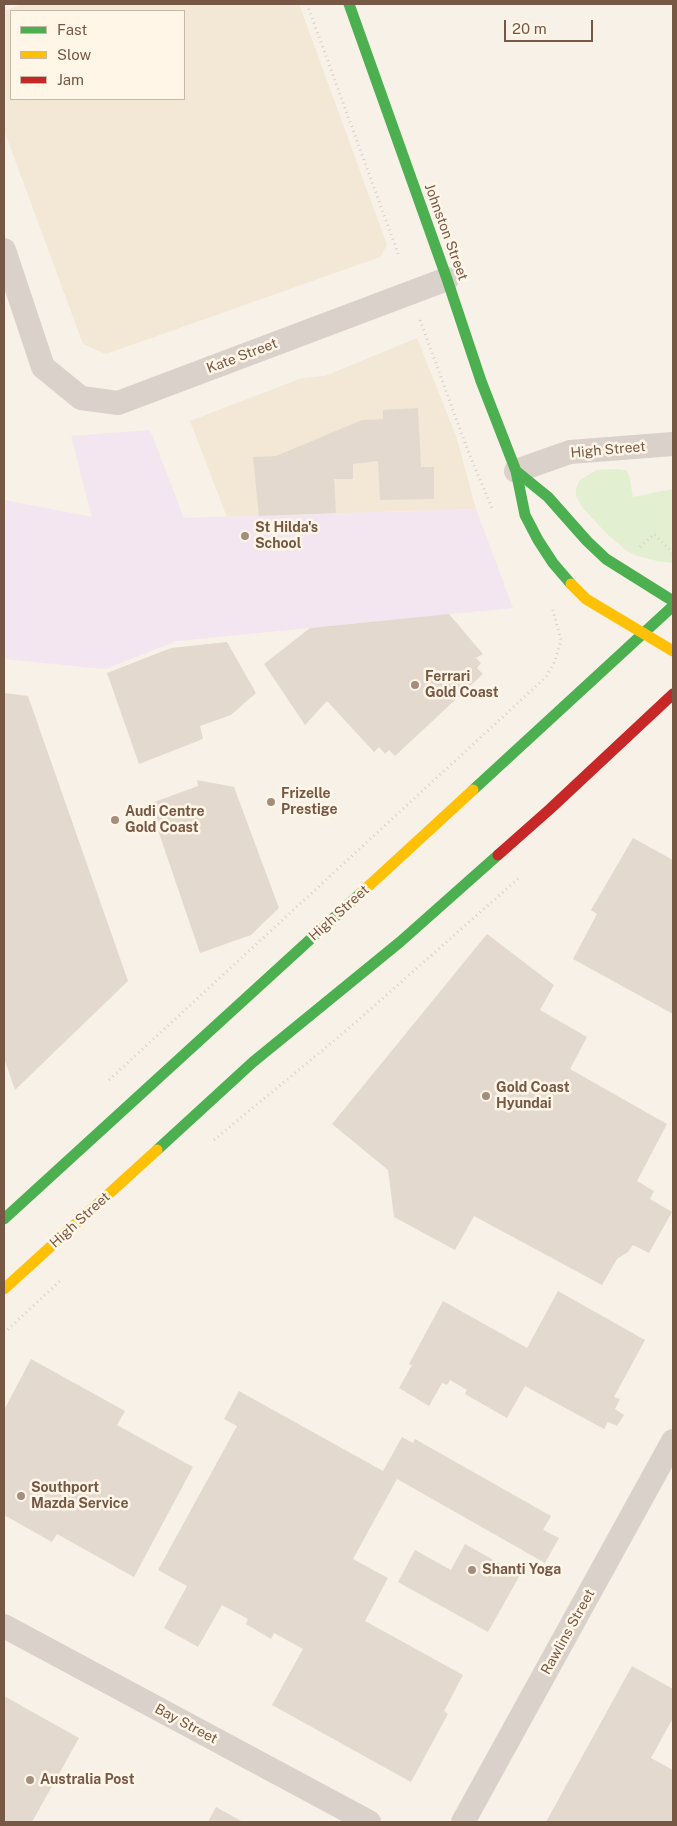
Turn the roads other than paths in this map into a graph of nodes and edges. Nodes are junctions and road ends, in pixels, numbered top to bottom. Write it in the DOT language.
graph roads {
  1 [pos="348,4"];
  2 [pos="4,250"];
  3 [pos="447,279"];
  4 [pos="673,444"];
  5 [pos="516,471"];
  6 [pos="673,601"];
  7 [pos="673,606"];
  8 [pos="644,634"];
  9 [pos="673,651"];
  10 [pos="673,694"];
  11 [pos="4,1220"];
  12 [pos="4,1289"];
  13 [pos="673,1441"];
  14 [pos="4,1626"];
  15 [pos="362,1821"];
  16 [pos="463,1822"];
  1 -- 3 [label="main road, Johnston Street"];
  2 -- 3 [label="street, Kate Street"];
  3 -- 5 [label="main road, Johnston Street"];
  4 -- 5 [label="street, High Street"];
  5 -- 6 [label="main road, Johnston Street"];
  5 -- 8 [label="main road, Johnston Street"];
  7 -- 8 [label="main road, High Street"];
  8 -- 9 [label="main road, Johnston Street"];
  8 -- 11 [label="main road, High Street"];
  10 -- 12 [label="main road, High Street"];
  13 -- 16 [label="street, Rawlins Street"];
  14 -- 15 [label="street, Bay Street"];
}
